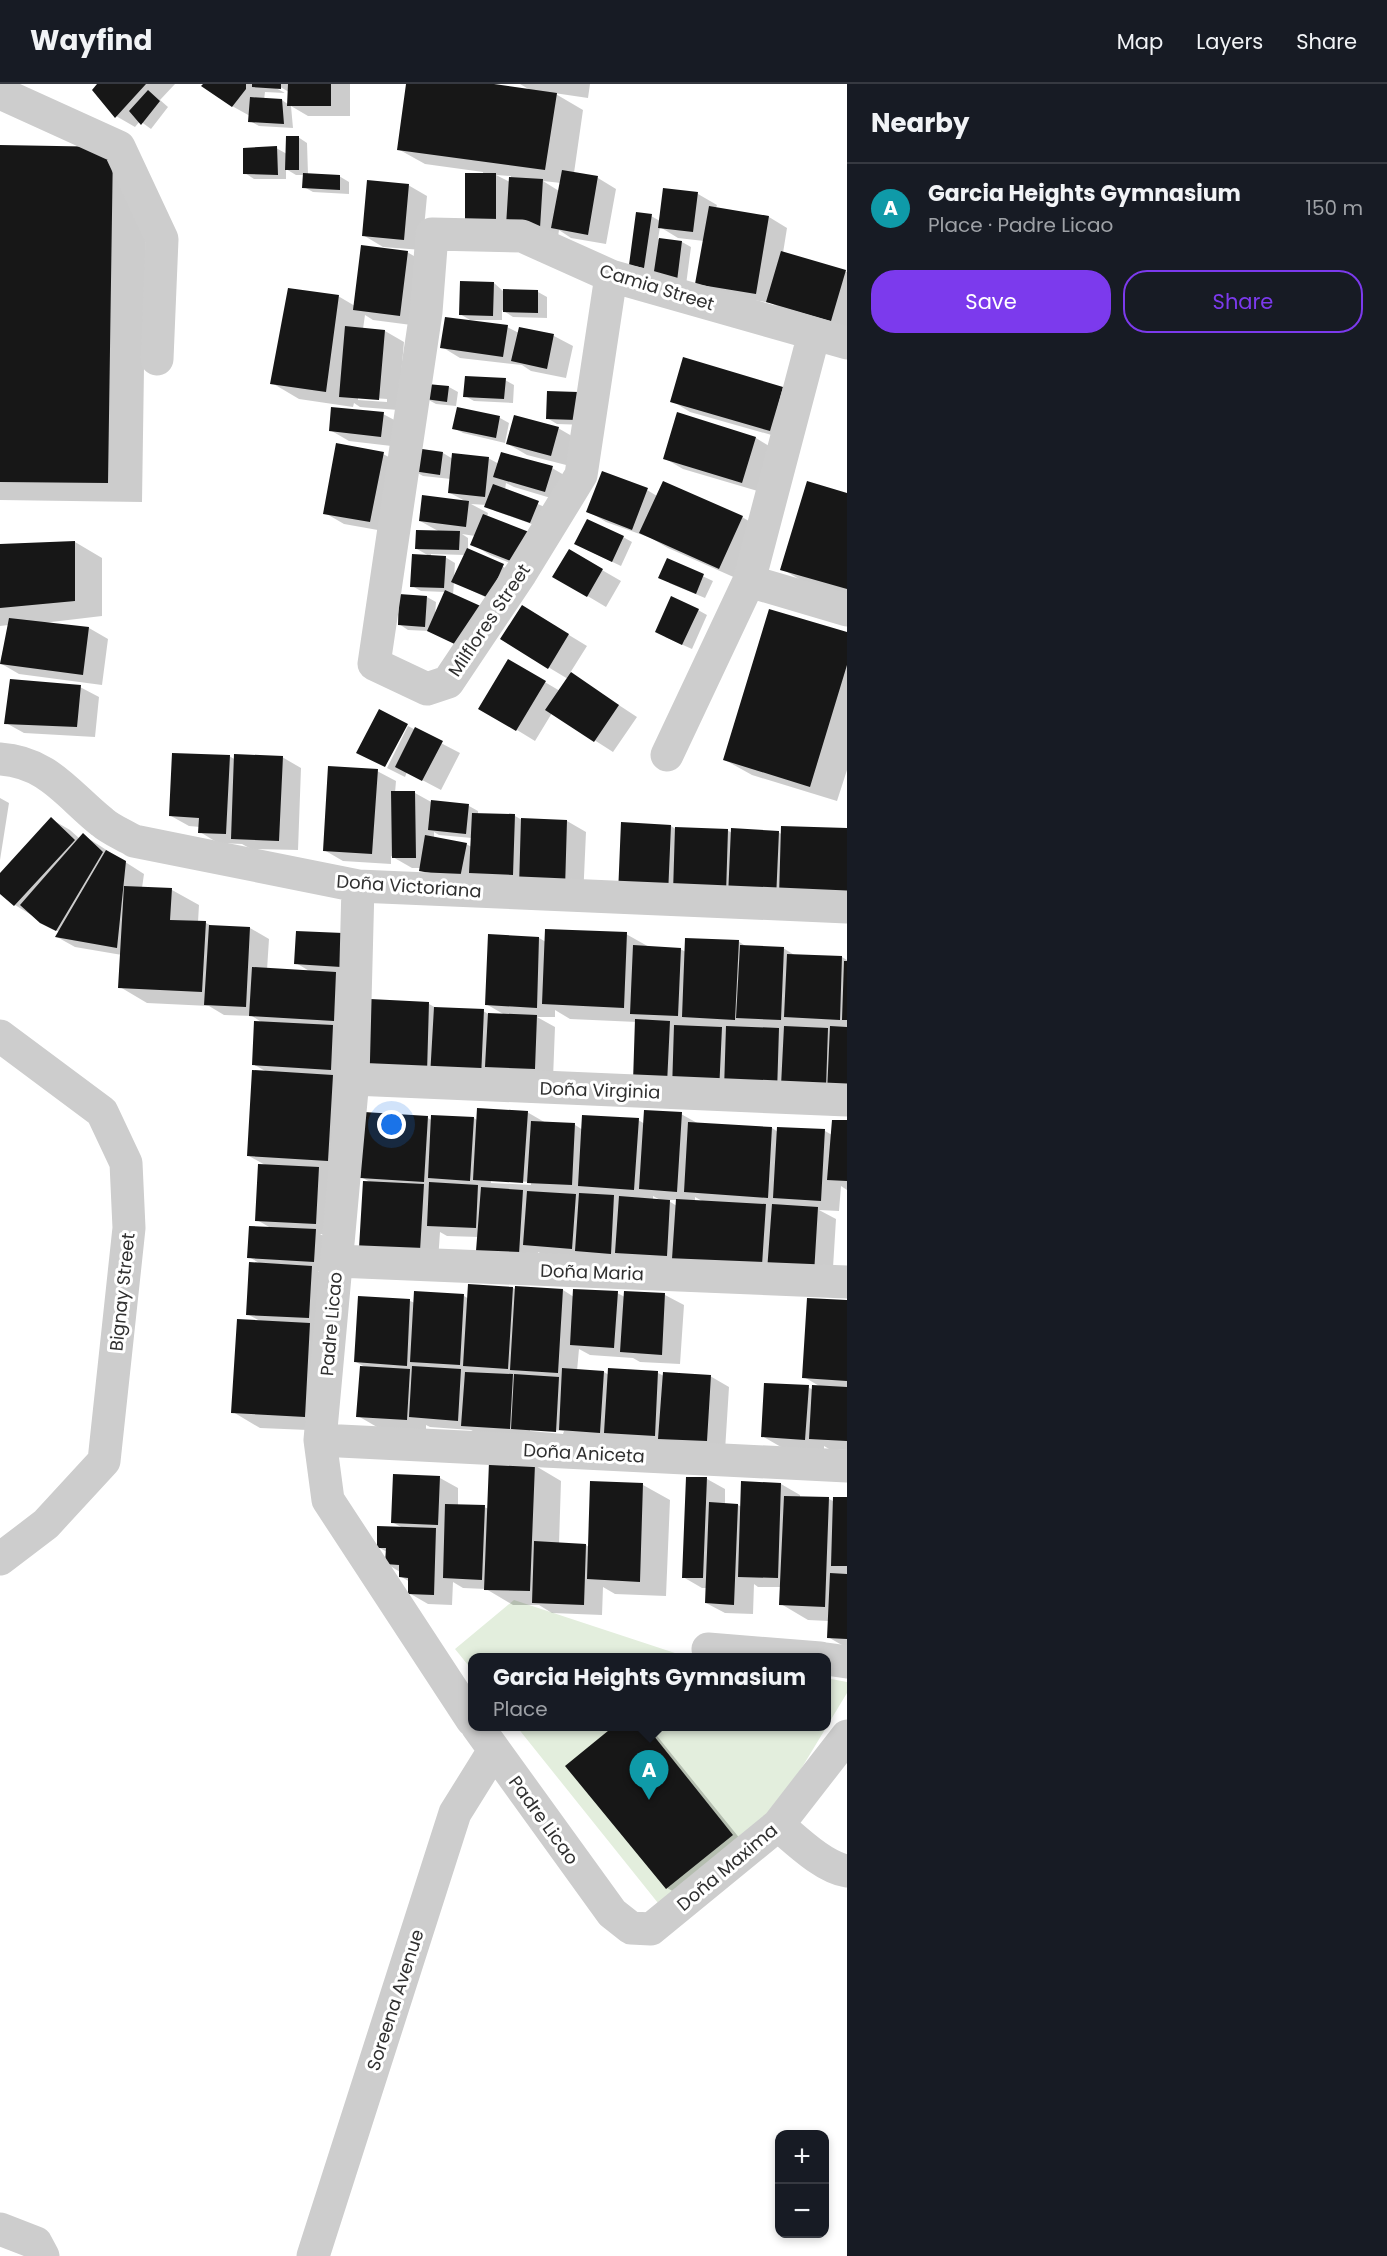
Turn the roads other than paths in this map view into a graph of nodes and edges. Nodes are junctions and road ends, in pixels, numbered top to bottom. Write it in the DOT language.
graph roads {
  1 [pos="0,93"];
  2 [pos="432,234"];
  3 [pos="611,276"];
  4 [pos="814,334"];
  5 [pos="847,343"];
  6 [pos="157,359"];
  7 [pos="749,581"];
  8 [pos="847,610"];
  9 [pos="667,755"];
  10 [pos="0,759"];
  11 [pos="358,886"];
  12 [pos="847,907"];
  13 [pos="0,1036"];
  14 [pos="353,1079"];
  15 [pos="847,1100"];
  16 [pos="337,1261"];
  17 [pos="847,1282"];
  18 [pos="320,1440"];
  19 [pos="847,1466"];
  20 [pos="0,1559"];
  21 [pos="708,1648"];
  22 [pos="764,1653"];
  23 [pos="831,1660"];
  24 [pos="847,1662"];
  25 [pos="468,1714"];
  26 [pos="847,1736"];
  27 [pos="485,1739"];
  28 [pos="778,1825"];
  29 [pos="847,1871"];
  30 [pos="612,1913"];
  31 [pos="0,2229"];
  32 [pos="43,2256"];
  33 [pos="313,2256"];
  1 -- 6 [label="street"];
  2 -- 3 [label="street, Camia Street"];
  2 -- 3 [label="street, Milflores Street"];
  3 -- 4 [label="street, Camia Street"];
  4 -- 5 [label="street, Camia Street"];
  4 -- 7 [label="street"];
  7 -- 8 [label="street"];
  7 -- 9 [label="street"];
  10 -- 11 [label="street, Doña Victoriana"];
  11 -- 12 [label="street, Doña Victoriana"];
  11 -- 14 [label="street, Padre Licao"];
  13 -- 20 [label="street, Bignay Street"];
  14 -- 15 [label="street, Doña Virginia"];
  14 -- 16 [label="street, Padre Licao"];
  16 -- 17 [label="street, Doña Maria"];
  16 -- 18 [label="street, Padre Licao"];
  18 -- 19 [label="street, Doña Aniceta"];
  18 -- 25 [label="street, Padre Licao"];
  21 -- 22 [label="street"];
  23 -- 24 [label="street"];
  26 -- 28 [label="street, Doña Maxima"];
  27 -- 30 [label="street, Padre Licao"];
  27 -- 33 [label="street, Soreena Avenue"];
  28 -- 29 [label="street"];
  28 -- 30 [label="street, Doña Maxima"];
  31 -- 32 [label="street"];
}
